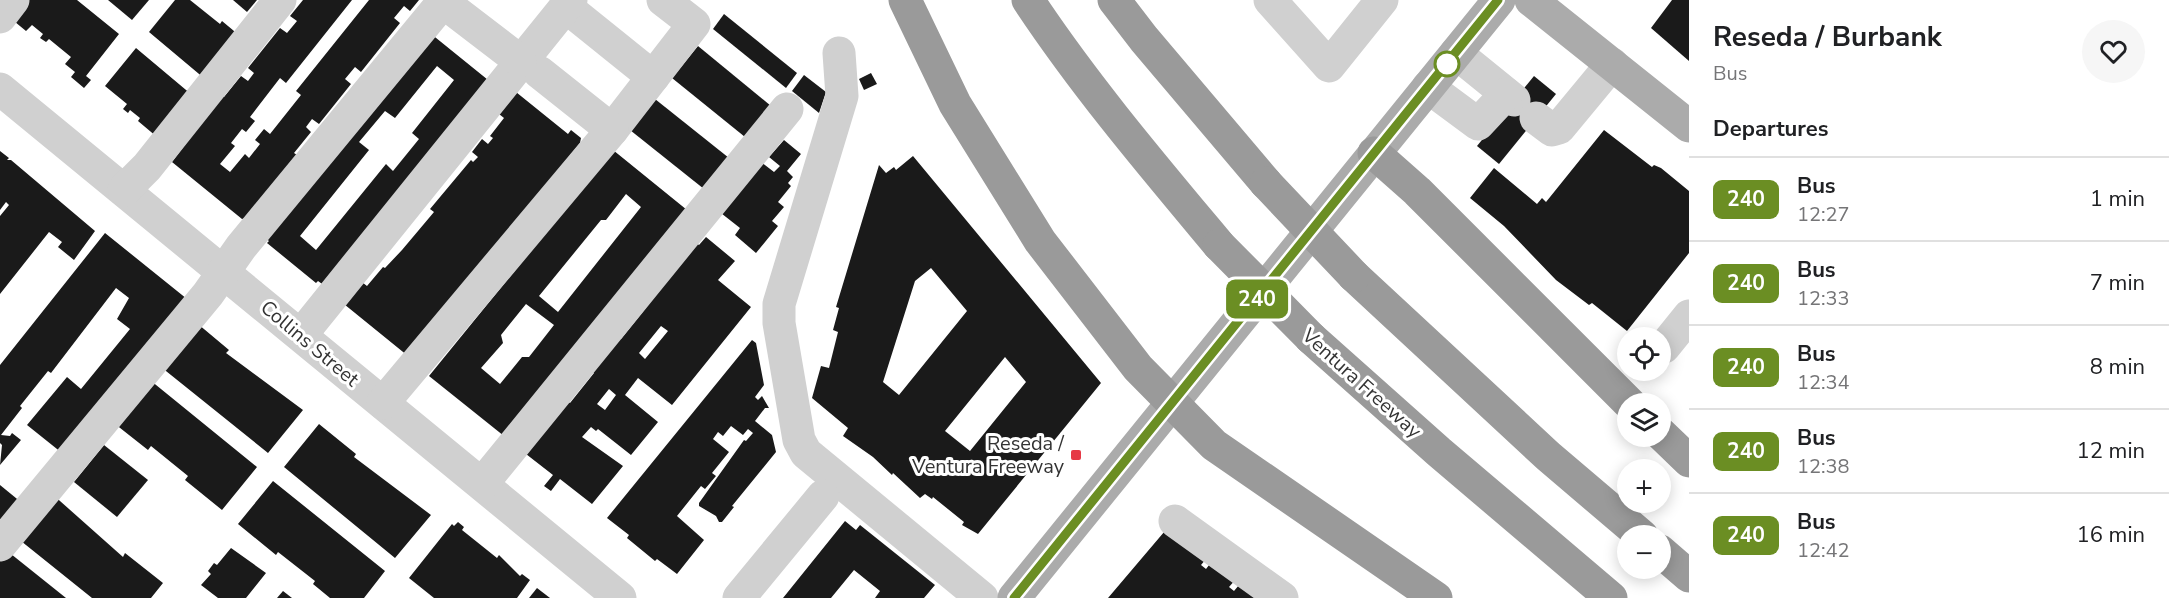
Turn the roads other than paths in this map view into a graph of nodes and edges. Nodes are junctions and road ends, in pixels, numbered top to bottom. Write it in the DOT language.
graph roads {
  1 [pos="13,0"];
  2 [pos="280,0"];
  3 [pos="663,0"];
  4 [pos="904,0"];
  5 [pos="1028,0"];
  6 [pos="1114,0"];
  7 [pos="1270,0"];
  8 [pos="1382,0"];
  9 [pos="1498,0"];
  10 [pos="1531,0"];
  11 [pos="444,1"];
  12 [pos="574,8"];
  13 [pos="0,17"];
  14 [pos="839,53"];
  15 [pos="1456,53"];
  16 [pos="1612,64"];
  17 [pos="529,67"];
  18 [pos="653,77"];
  19 [pos="1428,87"];
  20 [pos="0,89"];
  21 [pos="1519,104"];
  22 [pos="787,109"];
  23 [pos="1689,126"];
  24 [pos="612,130"];
  25 [pos="1374,153"];
  26 [pos="124,190"];
  27 [pos="224,271"];
  28 [pos="1689,316"];
  29 [pos="301,335"];
  30 [pos="1671,338"];
  31 [pos="1619,393"];
  32 [pos="383,403"];
  33 [pos="1173,405"];
  34 [pos="1671,444"];
  35 [pos="1689,461"];
  36 [pos="482,484"];
  37 [pos="823,496"];
  38 [pos="1175,521"];
  39 [pos="1629,525"];
  40 [pos="0,545"];
  41 [pos="1671,560"];
  42 [pos="1689,576"];
  43 [pos="620,598"];
  44 [pos="740,598"];
  45 [pos="982,598"];
  46 [pos="1014,598"];
  47 [pos="1282,598"];
  48 [pos="1436,598"];
  49 [pos="1611,598"];
  1 -- 13 [label="street"];
  2 -- 26 [label="street"];
  3 -- 18 [label="street"];
  4 -- 33 [label="highway"];
  5 -- 49 [label="highway, Ventura Freeway, bridge"];
  6 -- 39 [label="highway, bridge"];
  7 -- 8 [label="street"];
  9 -- 15 [label="main road"];
  10 -- 16 [label="main road"];
  11 -- 17 [label="street"];
  11 -- 27 [label="street"];
  12 -- 17 [label="street"];
  12 -- 18 [label="street"];
  14 -- 45 [label="street"];
  15 -- 19 [label="main road"];
  15 -- 21 [label="street"];
  16 -- 21 [label="street"];
  16 -- 23 [label="main road"];
  17 -- 24 [label="street"];
  17 -- 29 [label="street"];
  18 -- 24 [label="street"];
  19 -- 21 [label="street"];
  19 -- 25 [label="main road"];
  20 -- 26 [label="street, Collins Street"];
  22 -- 36 [label="street"];
  24 -- 32 [label="street"];
  25 -- 31 [label="highway"];
  25 -- 33 [label="main road"];
  26 -- 27 [label="street, Collins Street"];
  27 -- 29 [label="street, Collins Street"];
  27 -- 40 [label="street"];
  28 -- 30 [label="street"];
  29 -- 32 [label="street, Collins Street"];
  32 -- 36 [label="street, Collins Street"];
  33 -- 46 [label="main road"];
  33 -- 48 [label="highway"];
  34 -- 35 [label="highway"];
  36 -- 43 [label="street, Collins Street"];
  37 -- 44 [label="street"];
  38 -- 47 [label="street"];
  41 -- 42 [label="highway"];
}
